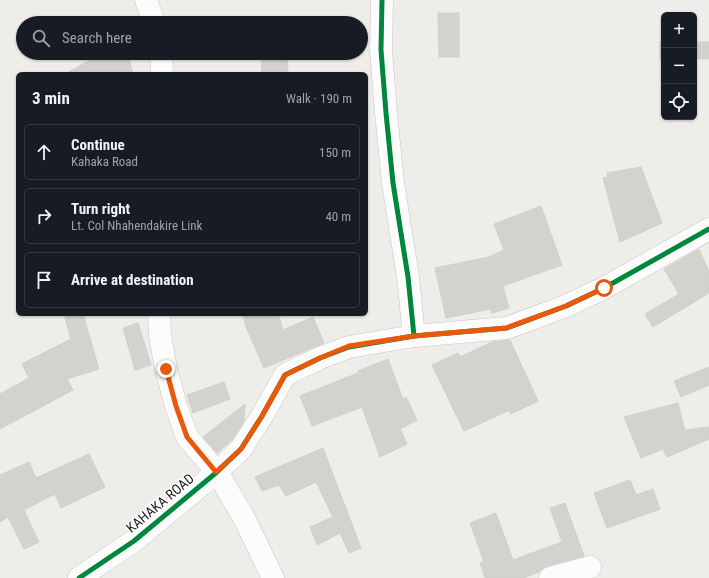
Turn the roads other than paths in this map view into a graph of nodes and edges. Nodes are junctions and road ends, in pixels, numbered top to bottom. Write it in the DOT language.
graph roads {
  1 [pos="146,0"];
  2 [pos="382,0"];
  3 [pos="152,16"];
  4 [pos="161,60"];
  5 [pos="162,72"];
  6 [pos="709,229"];
  7 [pos="159,316"];
  8 [pos="414,336"];
  9 [pos="216,472"];
  10 [pos="590,568"];
  11 [pos="79,578"];
  12 [pos="273,578"];
  13 [pos="550,578"];
  1 -- 3 [label="street"];
  2 -- 8 [label="street"];
  4 -- 5 [label="street"];
  6 -- 8 [label="street, KAHAKA ROAD"];
  7 -- 9 [label="street"];
  8 -- 9 [label="street, KAHAKA ROAD"];
  9 -- 11 [label="street, KAHAKA ROAD"];
  9 -- 12 [label="street"];
  10 -- 13 [label="street"];
}
